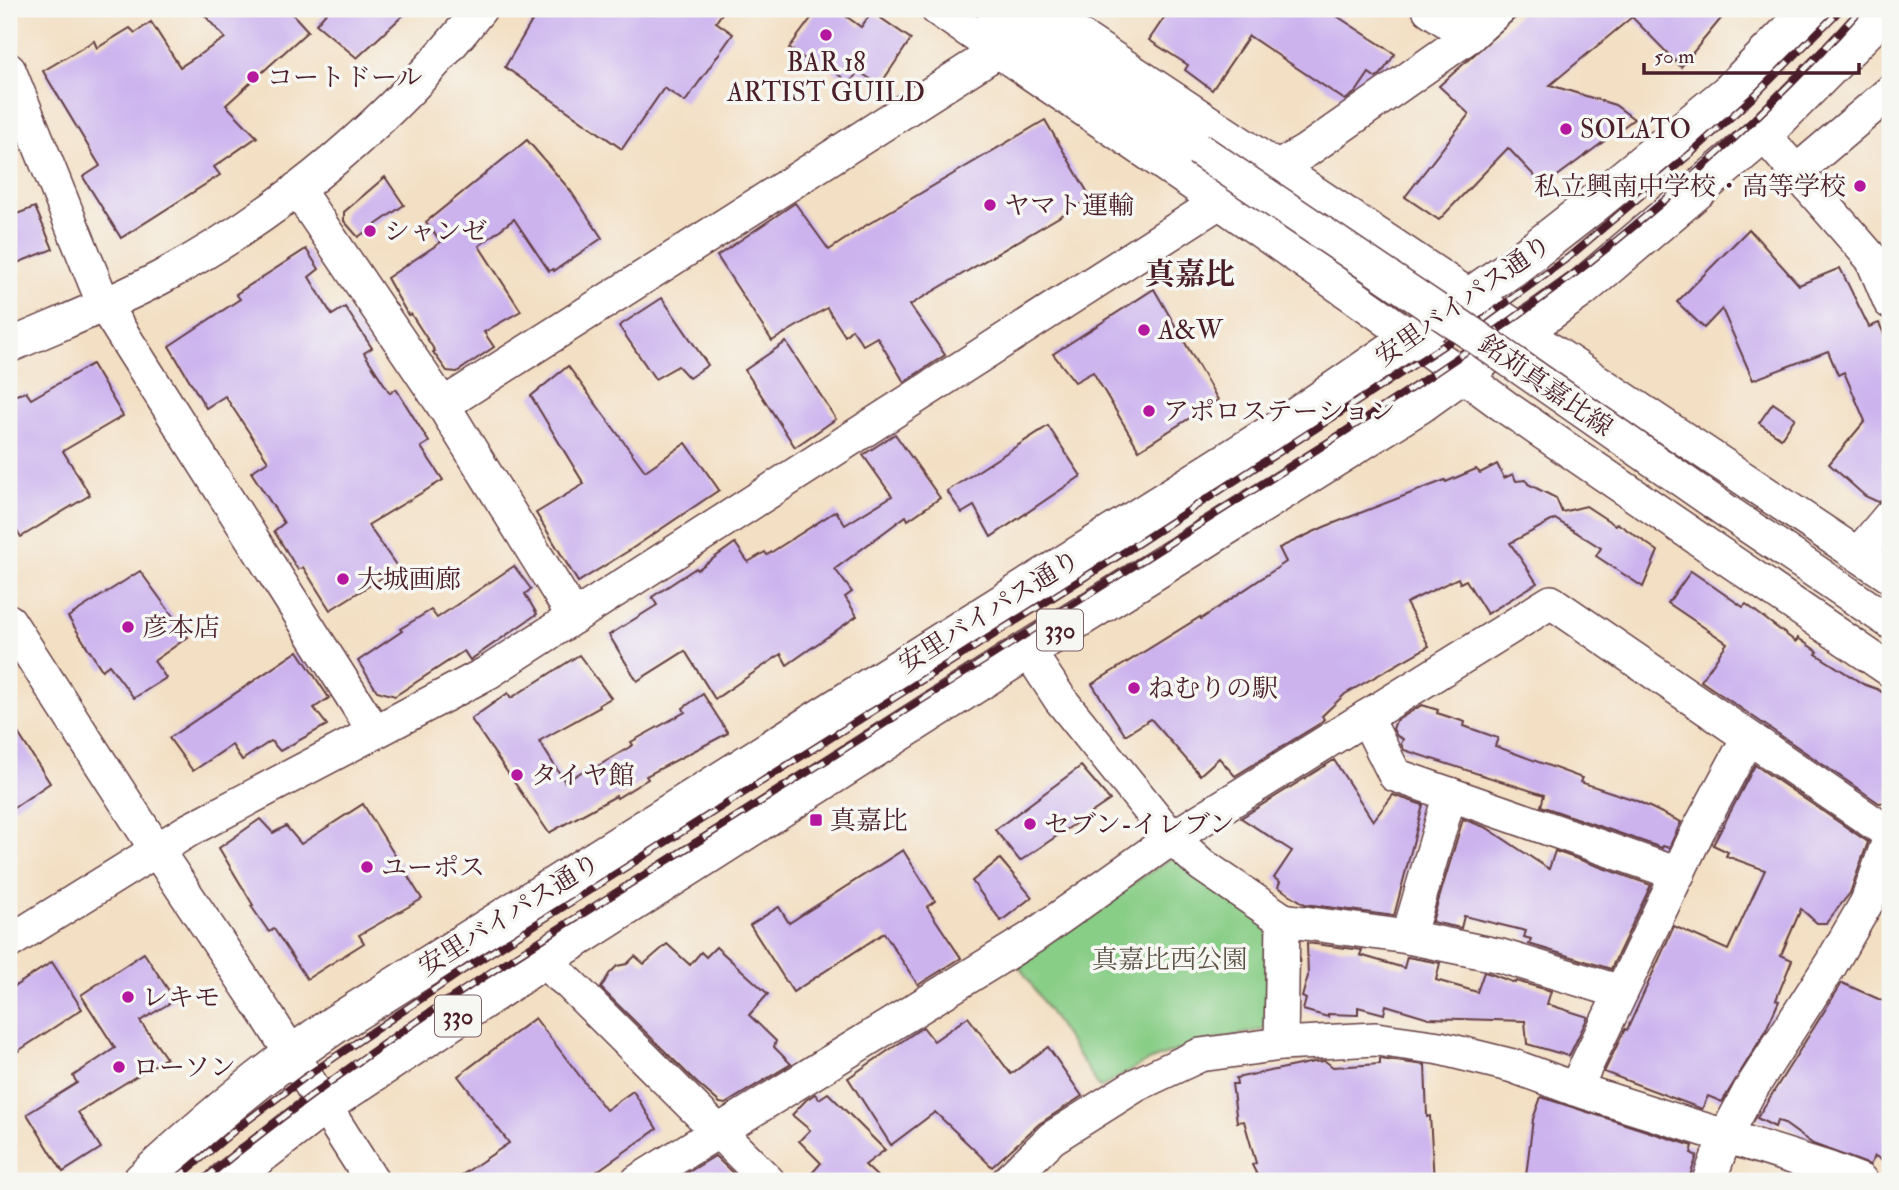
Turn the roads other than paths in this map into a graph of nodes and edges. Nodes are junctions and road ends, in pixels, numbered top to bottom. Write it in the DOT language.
graph roads {
  1 [pos="480,9"];
  2 [pos="937,9"];
  3 [pos="992,9"];
  4 [pos="1039,9"];
  5 [pos="1429,9"];
  6 [pos="1499,9"];
  7 [pos="1812,9"];
  8 [pos="1887,9"];
  9 [pos="1469,36"];
  10 [pos="998,51"];
  11 [pos="9,70"];
  12 [pos="1890,92"];
  13 [pos="1763,134"];
  14 [pos="1277,169"];
  15 [pos="1796,172"];
  16 [pos="297,189"];
  17 [pos="1219,202"];
  18 [pos="1471,296"];
  19 [pos="1890,302"];
  20 [pos="104,305"];
  21 [pos="1523,331"];
  22 [pos="1411,338"];
  23 [pos="9,346"];
  24 [pos="1462,375"];
  25 [pos="443,405"];
  26 [pos="1890,516"];
  27 [pos="1858,554"];
  28 [pos="1890,576"];
  29 [pos="574,617"];
  30 [pos="9,621"];
  31 [pos="1890,622"];
  32 [pos="1028,650"];
  33 [pos="1890,670"];
  34 [pos="1366,717"];
  35 [pos="374,731"];
  36 [pos="1748,738"];
  37 [pos="1450,794"];
  38 [pos="1890,835"];
  39 [pos="1172,838"];
  40 [pos="156,849"];
  41 [pos="1678,874"];
  42 [pos="1283,920"];
  43 [pos="1408,937"];
  44 [pos="9,942"];
  45 [pos="541,961"];
  46 [pos="1621,992"];
  47 [pos="1281,1045"];
  48 [pos="291,1054"];
  49 [pos="1575,1089"];
  50 [pos="323,1106"];
  51 [pos="718,1133"];
  52 [pos="1726,1137"];
  53 [pos="142,1181"];
  54 [pos="226,1181"];
  55 [pos="372,1181"];
  56 [pos="638,1181"];
  57 [pos="768,1181"];
  58 [pos="1008,1181"];
  59 [pos="1709,1181"];
  60 [pos="1861,1181"];
  1 -- 16 [label="street"];
  2 -- 10 [label="street"];
  3 -- 31 [label="street, 銘苅真嘉比線, bridge"];
  4 -- 14 [label="street"];
  5 -- 9 [label="street"];
  6 -- 9 [label="street"];
  7 -- 18 [label="highway, 安里バイパス通り / 330"];
  8 -- 13 [label="highway, 安里バイパス通り / 330"];
  9 -- 14 [label="street"];
  10 -- 17 [label="street"];
  10 -- 25 [label="street"];
  11 -- 20 [label="street"];
  12 -- 15 [label="street"];
  13 -- 15 [label="street"];
  13 -- 21 [label="highway, 安里バイパス通り / 330"];
  14 -- 18 [label="street"];
  15 -- 19 [label="street"];
  16 -- 20 [label="street"];
  16 -- 25 [label="street"];
  17 -- 22 [label="street"];
  17 -- 29 [label="street"];
  18 -- 21 [label="street"];
  18 -- 22 [label="highway, 安里バイパス通り / 330"];
  20 -- 23 [label="street"];
  20 -- 35 [label="street"];
  21 -- 24 [label="highway, 安里バイパス通り / 330"];
  21 -- 27 [label="street"];
  22 -- 24 [label="street"];
  22 -- 48 [label="highway, 安里バイパス通り / 330"];
  24 -- 32 [label="highway, 安里バイパス通り / 330"];
  24 -- 33 [label="street"];
  25 -- 29 [label="street"];
  26 -- 27 [label="street"];
  27 -- 28 [label="street"];
  29 -- 35 [label="street"];
  30 -- 40 [label="street"];
  32 -- 39 [label="street"];
  32 -- 45 [label="highway, 安里バイパス通り / 330"];
  34 -- 36 [label="street"];
  34 -- 37 [label="street"];
  34 -- 39 [label="street"];
  35 -- 40 [label="street"];
  36 -- 38 [label="street"];
  36 -- 41 [label="street"];
  37 -- 41 [label="street"];
  37 -- 43 [label="street"];
  38 -- 52 [label="street"];
  39 -- 42 [label="street"];
  39 -- 51 [label="street"];
  40 -- 44 [label="street"];
  40 -- 48 [label="street"];
  41 -- 46 [label="street"];
  42 -- 43 [label="street"];
  42 -- 47 [label="street"];
  43 -- 46 [label="street"];
  45 -- 50 [label="highway, 安里バイパス通り / 330"];
  45 -- 51 [label="street"];
  46 -- 49 [label="street"];
  47 -- 49 [label="street"];
  47 -- 58 [label="street"];
  48 -- 50 [label="street"];
  48 -- 53 [label="highway, 安里バイパス通り / 330"];
  49 -- 52 [label="street"];
  50 -- 54 [label="highway, 安里バイパス通り / 330"];
  50 -- 55 [label="street"];
  51 -- 56 [label="street"];
  51 -- 57 [label="street"];
  52 -- 59 [label="street"];
  52 -- 60 [label="street"];
}
